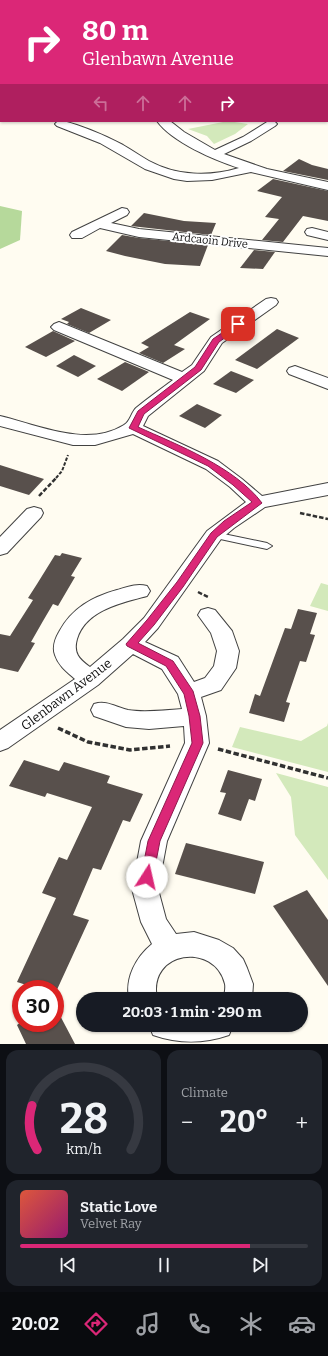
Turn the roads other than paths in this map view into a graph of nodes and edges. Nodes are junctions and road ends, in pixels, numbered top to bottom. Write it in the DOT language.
graph roads {
  1 [pos="164,122"];
  2 [pos="262,122"];
  3 [pos="61,124"];
  4 [pos="271,124"];
  5 [pos="285,126"];
  6 [pos="215,154"];
  7 [pos="250,168"];
  8 [pos="328,186"];
  9 [pos="122,212"];
  10 [pos="98,224"];
  11 [pos="312,232"];
  12 [pos="77,235"];
  13 [pos="328,236"];
  14 [pos="326,248"];
  15 [pos="271,308"];
  16 [pos="59,327"];
  17 [pos="104,329"];
  18 [pos="88,339"];
  19 [pos="295,371"];
  20 [pos="184,380"];
  21 [pos="328,384"];
  22 [pos="0,421"];
  23 [pos="133,428"];
  24 [pos="328,489"];
  25 [pos="258,503"];
  26 [pos="34,513"];
  27 [pos="214,535"];
  28 [pos="267,546"];
  29 [pos="0,549"];
  30 [pos="140,591"];
  31 [pos="208,615"];
  32 [pos="131,644"];
  33 [pos="90,679"];
  34 [pos="189,693"];
  35 [pos="102,710"];
  36 [pos="195,716"];
  37 [pos="0,742"];
  38 [pos="169,948"];
  39 [pos="143,992"];
  40 [pos="238,992"];
  41 [pos="179,1032"];
  42 [pos="207,1032"];
  1 -- 6 [label="street"];
  2 -- 4 [label="street"];
  3 -- 7 [label="street"];
  4 -- 5 [label="street"];
  4 -- 6 [label="street"];
  6 -- 7 [label="street"];
  7 -- 8 [label="street"];
  9 -- 10 [label="street"];
  10 -- 12 [label="street"];
  10 -- 14 [label="street, Ardcaoin Drive"];
  11 -- 13 [label="street"];
  15 -- 20 [label="street"];
  16 -- 18 [label="street"];
  17 -- 18 [label="street"];
  18 -- 20 [label="street"];
  19 -- 21 [label="street"];
  20 -- 23 [label="street"];
  22 -- 23 [label="street"];
  23 -- 25 [label="street"];
  24 -- 25 [label="street, Glenbawn Avenue"];
  25 -- 27 [label="street, Glenbawn Avenue"];
  26 -- 29 [label="street"];
  27 -- 28 [label="lane"];
  27 -- 32 [label="street, Glenbawn Avenue"];
  30 -- 33 [label="street"];
  31 -- 34 [label="street"];
  32 -- 33 [label="street, Glenbawn Avenue"];
  32 -- 34 [label="street"];
  33 -- 37 [label="street, Glenbawn Avenue"];
  34 -- 36 [label="street"];
  35 -- 36 [label="street"];
  36 -- 38 [label="street"];
  38 -- 39 [label="street"];
  38 -- 40 [label="street"];
  41 -- 42 [label="street"];
}
